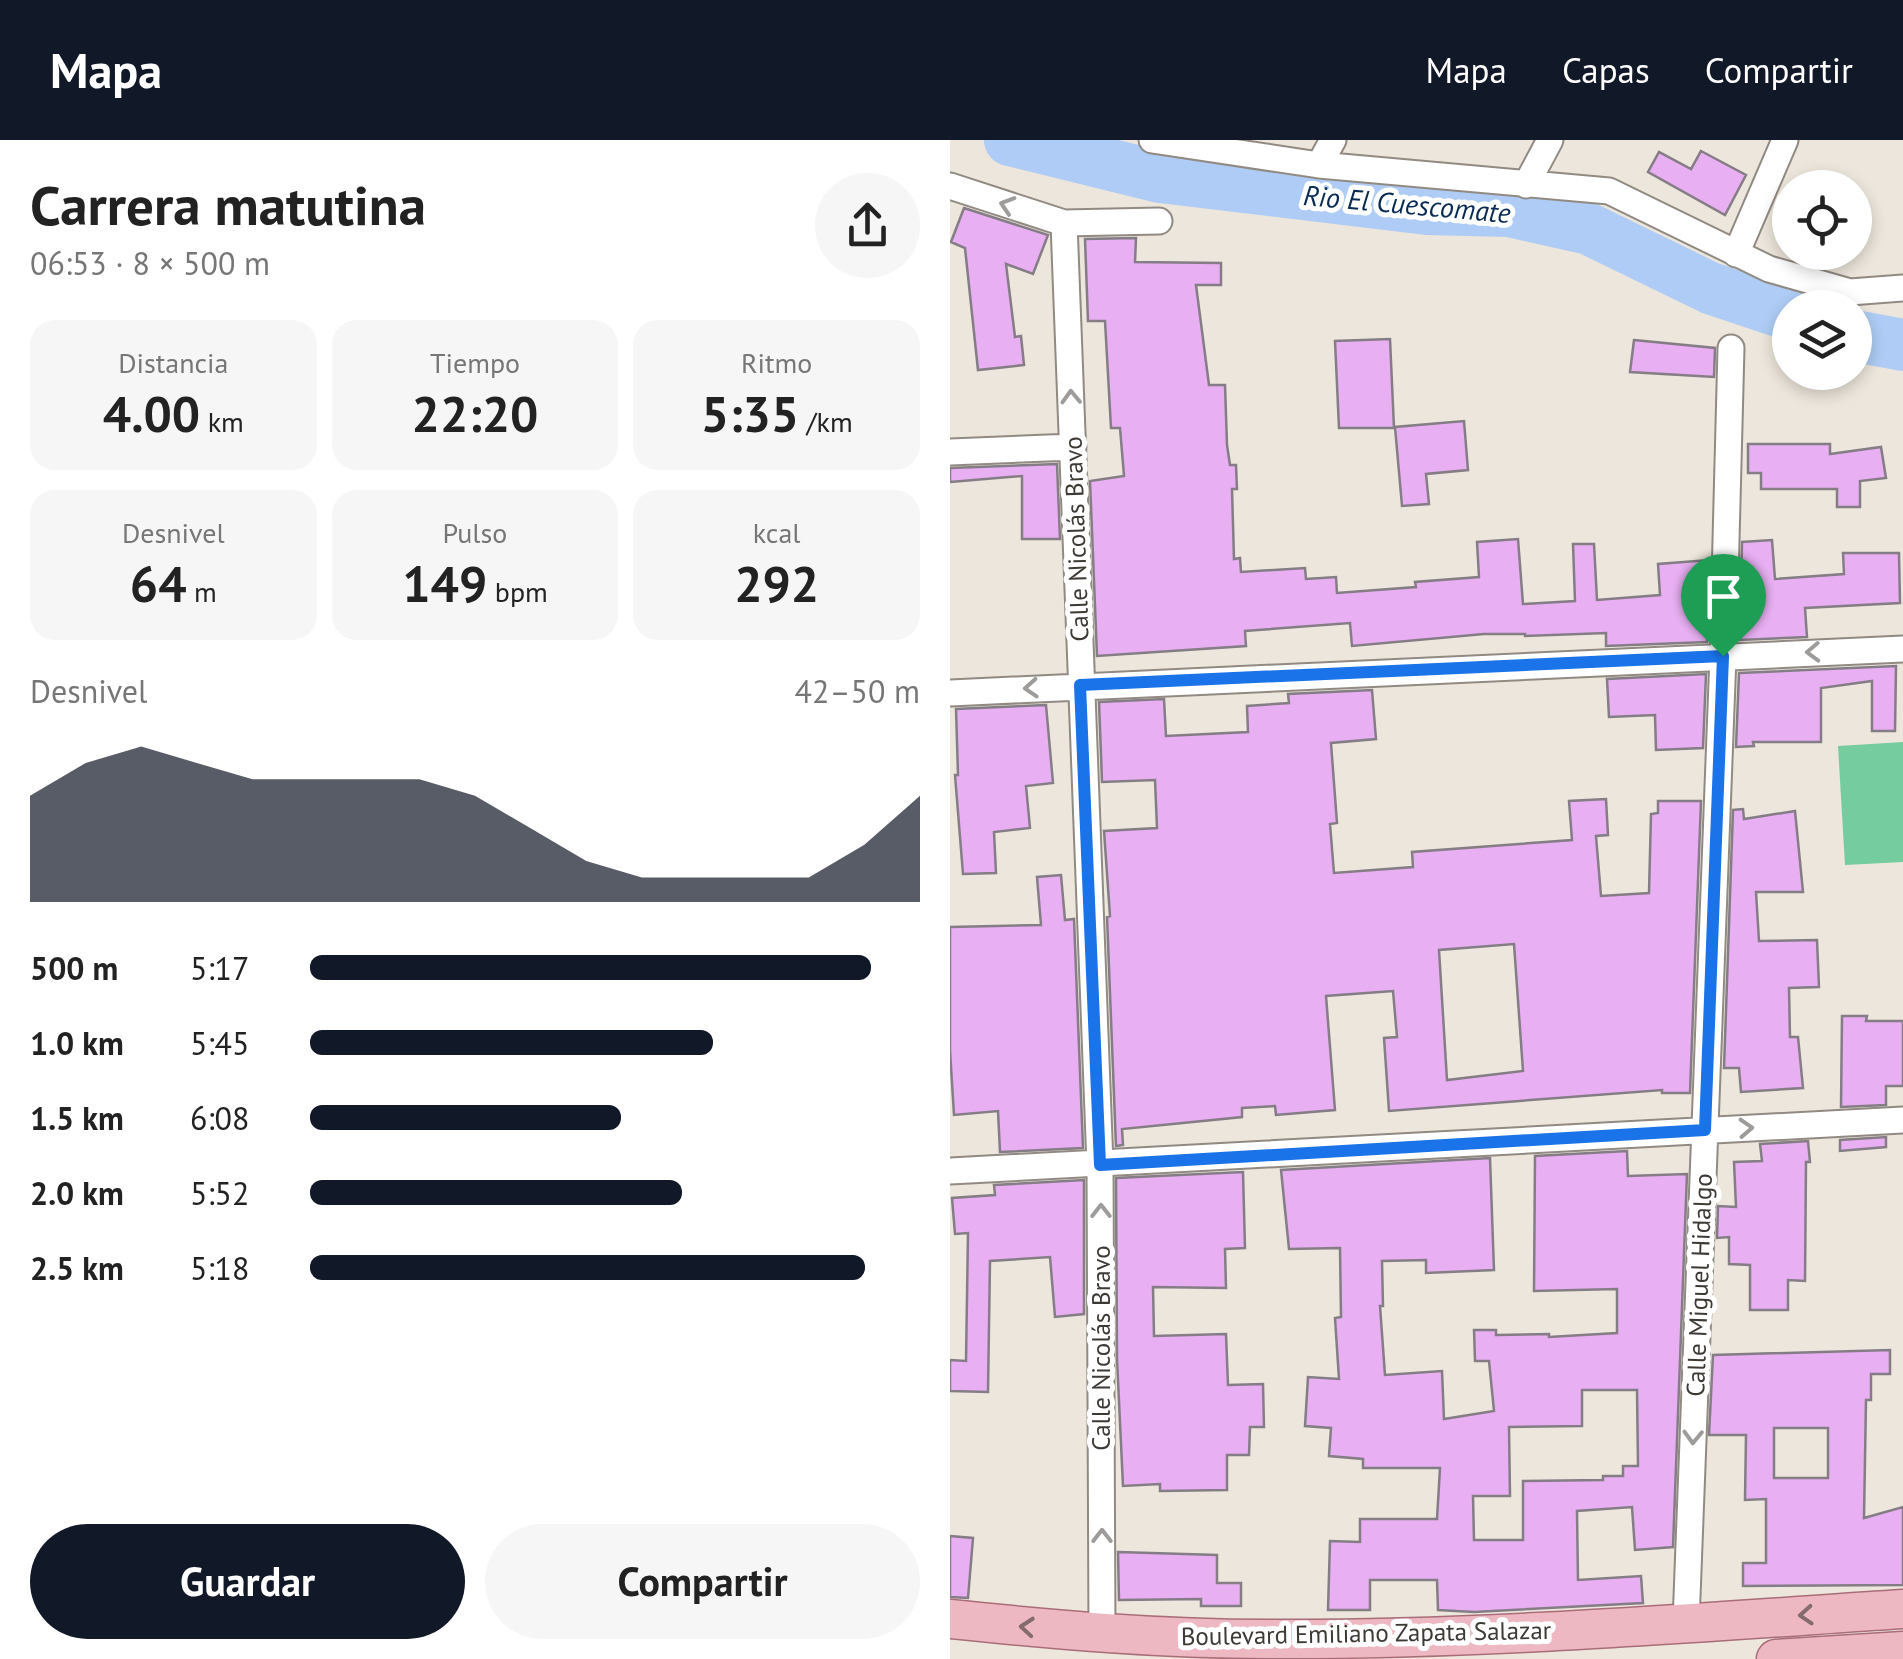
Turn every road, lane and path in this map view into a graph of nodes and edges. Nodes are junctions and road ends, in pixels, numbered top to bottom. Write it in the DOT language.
graph roads {
  1 [pos="1152,140"];
  2 [pos="1332,140"];
  3 [pos="1550,140"];
  4 [pos="1785,140"];
  5 [pos="1319,166"];
  6 [pos="1526,185"];
  7 [pos="950,186"];
  8 [pos="1159,221"];
  9 [pos="1064,224"];
  10 [pos="1736,254"];
  11 [pos="1903,288"];
  12 [pos="1731,348"];
  13 [pos="1073,446"];
  14 [pos="950,452"];
  15 [pos="1903,649"];
  16 [pos="1723,656"];
  17 [pos="1080,685"];
  18 [pos="950,693"];
  19 [pos="1903,1120"];
  20 [pos="1705,1130"];
  21 [pos="1100,1165"];
  22 [pos="950,1171"];
  23 [pos="1903,1608"];
  24 [pos="950,1619"];
  25 [pos="1686,1623"];
  26 [pos="1102,1634"];
  27 [pos="1903,1651"];
  28 [pos="1776,1659"];
  1 -- 5 [label="street"];
  2 -- 5 [label="street"];
  3 -- 6 [label="street"];
  4 -- 10 [label="street"];
  5 -- 6 [label="street"];
  6 -- 10 [label="street"];
  9 -- 7 [label="street, one-way"];
  8 -- 9 [label="street"];
  13 -- 9 [label="street, Calle Nicolás Bravo, one-way"];
  10 -- 11 [label="street"];
  12 -- 16 [label="street, Calle Miguel Hidalgo"];
  13 -- 14 [label="street"];
  13 -- 17 [label="street, Calle Nicolás Bravo"];
  15 -- 16 [label="street, one-way"];
  16 -- 17 [label="street"];
  16 -- 20 [label="street, Calle Miguel Hidalgo"];
  17 -- 18 [label="street, one-way"];
  17 -- 21 [label="street, Calle Nicolás Bravo"];
  20 -- 19 [label="street, one-way"];
  20 -- 21 [label="street"];
  20 -- 25 [label="street, Calle Miguel Hidalgo, one-way"];
  21 -- 22 [label="street"];
  26 -- 21 [label="street, Calle Nicolás Bravo, one-way"];
  23 -- 25 [label="main road, Boulevard Emiliano Zapata Salazar, one-way"];
  26 -- 24 [label="main road, Boulevard Emiliano Zapata Salazar, one-way"];
  25 -- 26 [label="main road, Boulevard Emiliano Zapata Salazar"];
  27 -- 28 [label="main road"];
}
